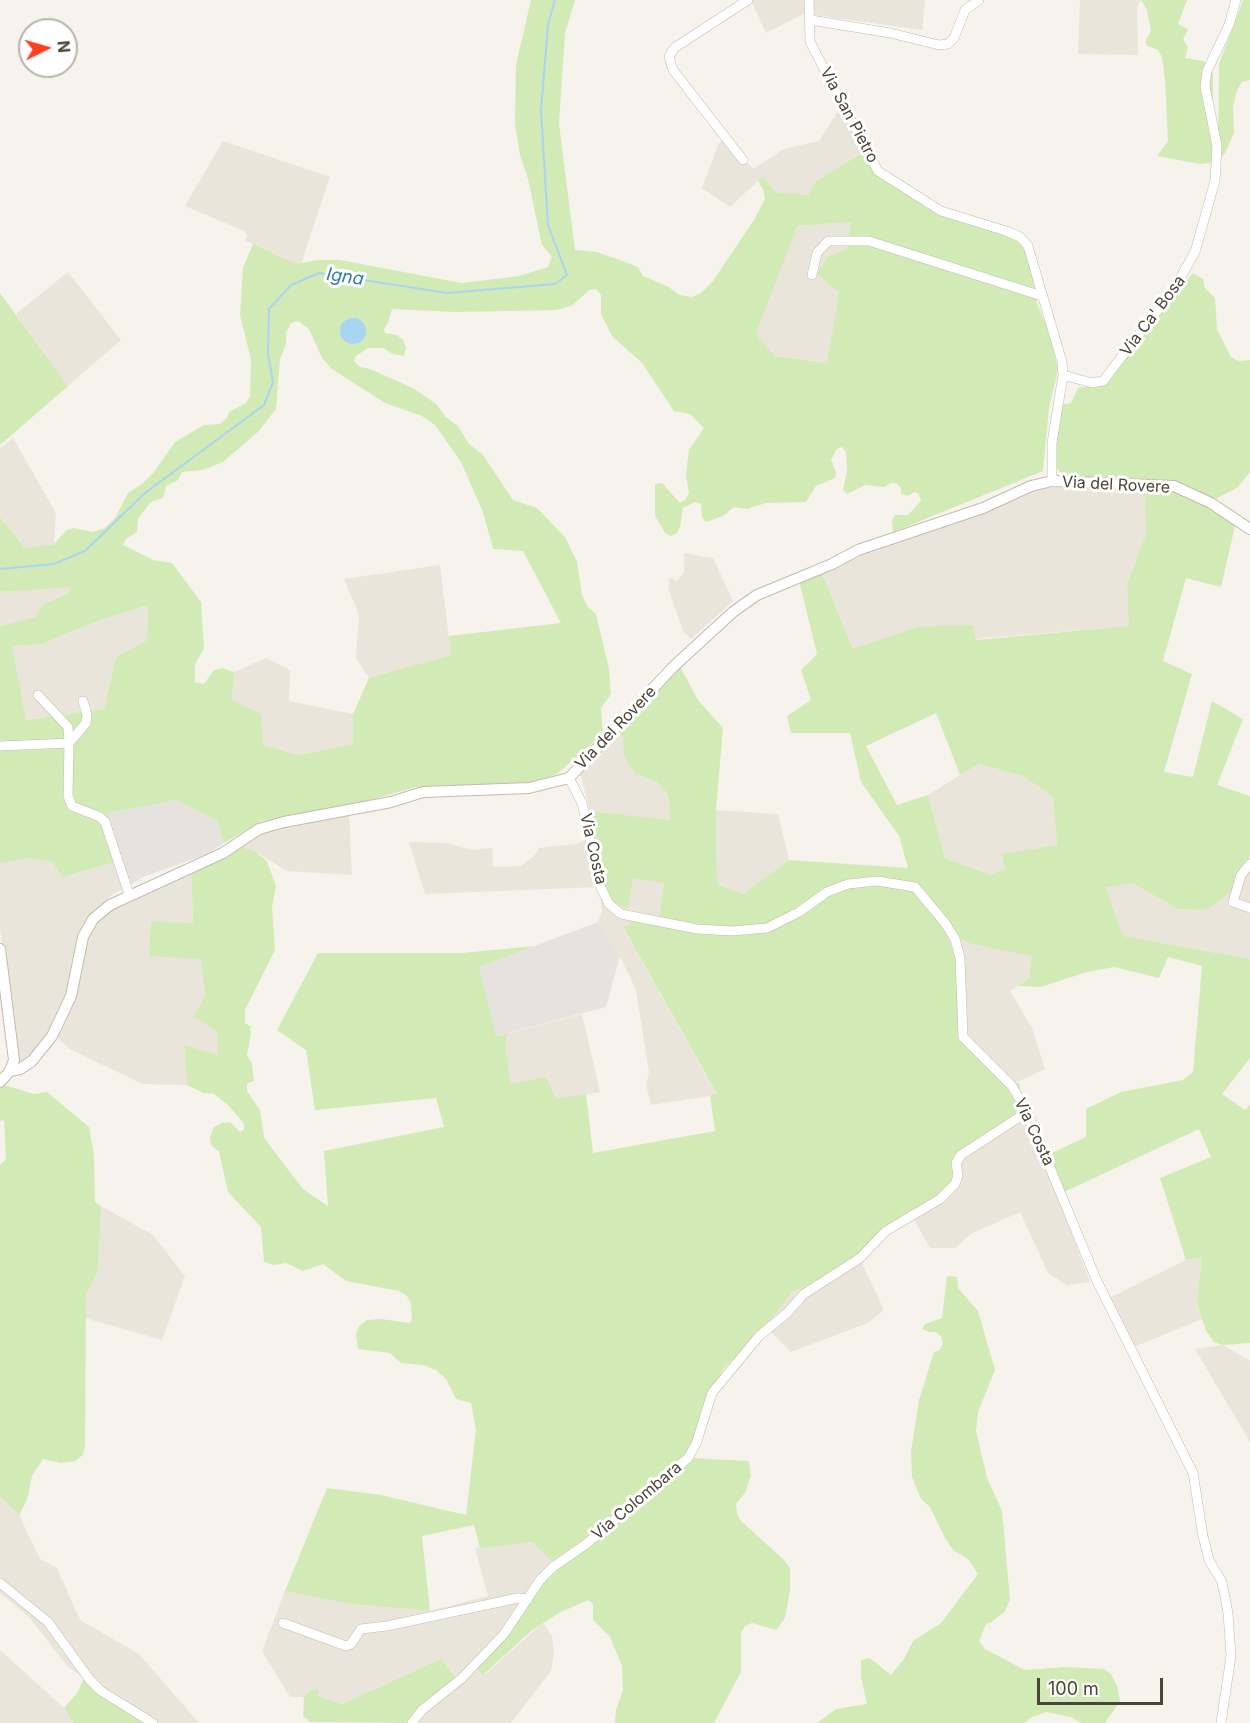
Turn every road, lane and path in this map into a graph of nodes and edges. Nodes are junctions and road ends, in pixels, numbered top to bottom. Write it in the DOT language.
graph roads {
  1 [pos="748,0"];
  2 [pos="809,0"];
  3 [pos="979,0"];
  4 [pos="1236,0"];
  5 [pos="811,20"];
  6 [pos="743,160"];
  7 [pos="812,275"];
  8 [pos="1042,296"];
  9 [pos="1063,375"];
  10 [pos="1052,481"];
  11 [pos="1250,529"];
  12 [pos="38,695"];
  13 [pos="83,701"];
  14 [pos="69,743"];
  15 [pos="0,746"];
  16 [pos="569,778"];
  17 [pos="1250,864"];
  18 [pos="129,894"];
  19 [pos="1250,908"];
  20 [pos="0,949"];
  21 [pos="10,1071"];
  22 [pos="0,1082"];
  23 [pos="1027,1112"];
  24 [pos="0,1582"];
  25 [pos="528,1599"];
  26 [pos="283,1623"];
  27 [pos="153,1723"];
  28 [pos="412,1723"];
  29 [pos="1221,1723"];
  1 -- 6 [label="street"];
  2 -- 5 [label="street, Via San Pietro"];
  3 -- 5 [label="street"];
  4 -- 9 [label="street, Via Ca' Bosa"];
  5 -- 8 [label="street, Via San Pietro"];
  7 -- 8 [label="street"];
  8 -- 9 [label="street, Via San Pietro"];
  9 -- 10 [label="street, Via San Pietro"];
  10 -- 11 [label="street, Via del Rovere"];
  10 -- 16 [label="street, Via del Rovere"];
  12 -- 14 [label="street"];
  13 -- 14 [label="street"];
  14 -- 15 [label="street"];
  14 -- 18 [label="street"];
  16 -- 18 [label="street, Via del Rovere"];
  16 -- 23 [label="street, Via Costa"];
  17 -- 19 [label="street"];
  18 -- 21 [label="street, Via del Rovere"];
  20 -- 21 [label="street"];
  21 -- 22 [label="street, Via del Rovere"];
  23 -- 25 [label="street, Via Colombara"];
  23 -- 29 [label="street, Via Costa"];
  24 -- 27 [label="street"];
  25 -- 26 [label="street"];
  25 -- 28 [label="street, Via Colombara"];
}
